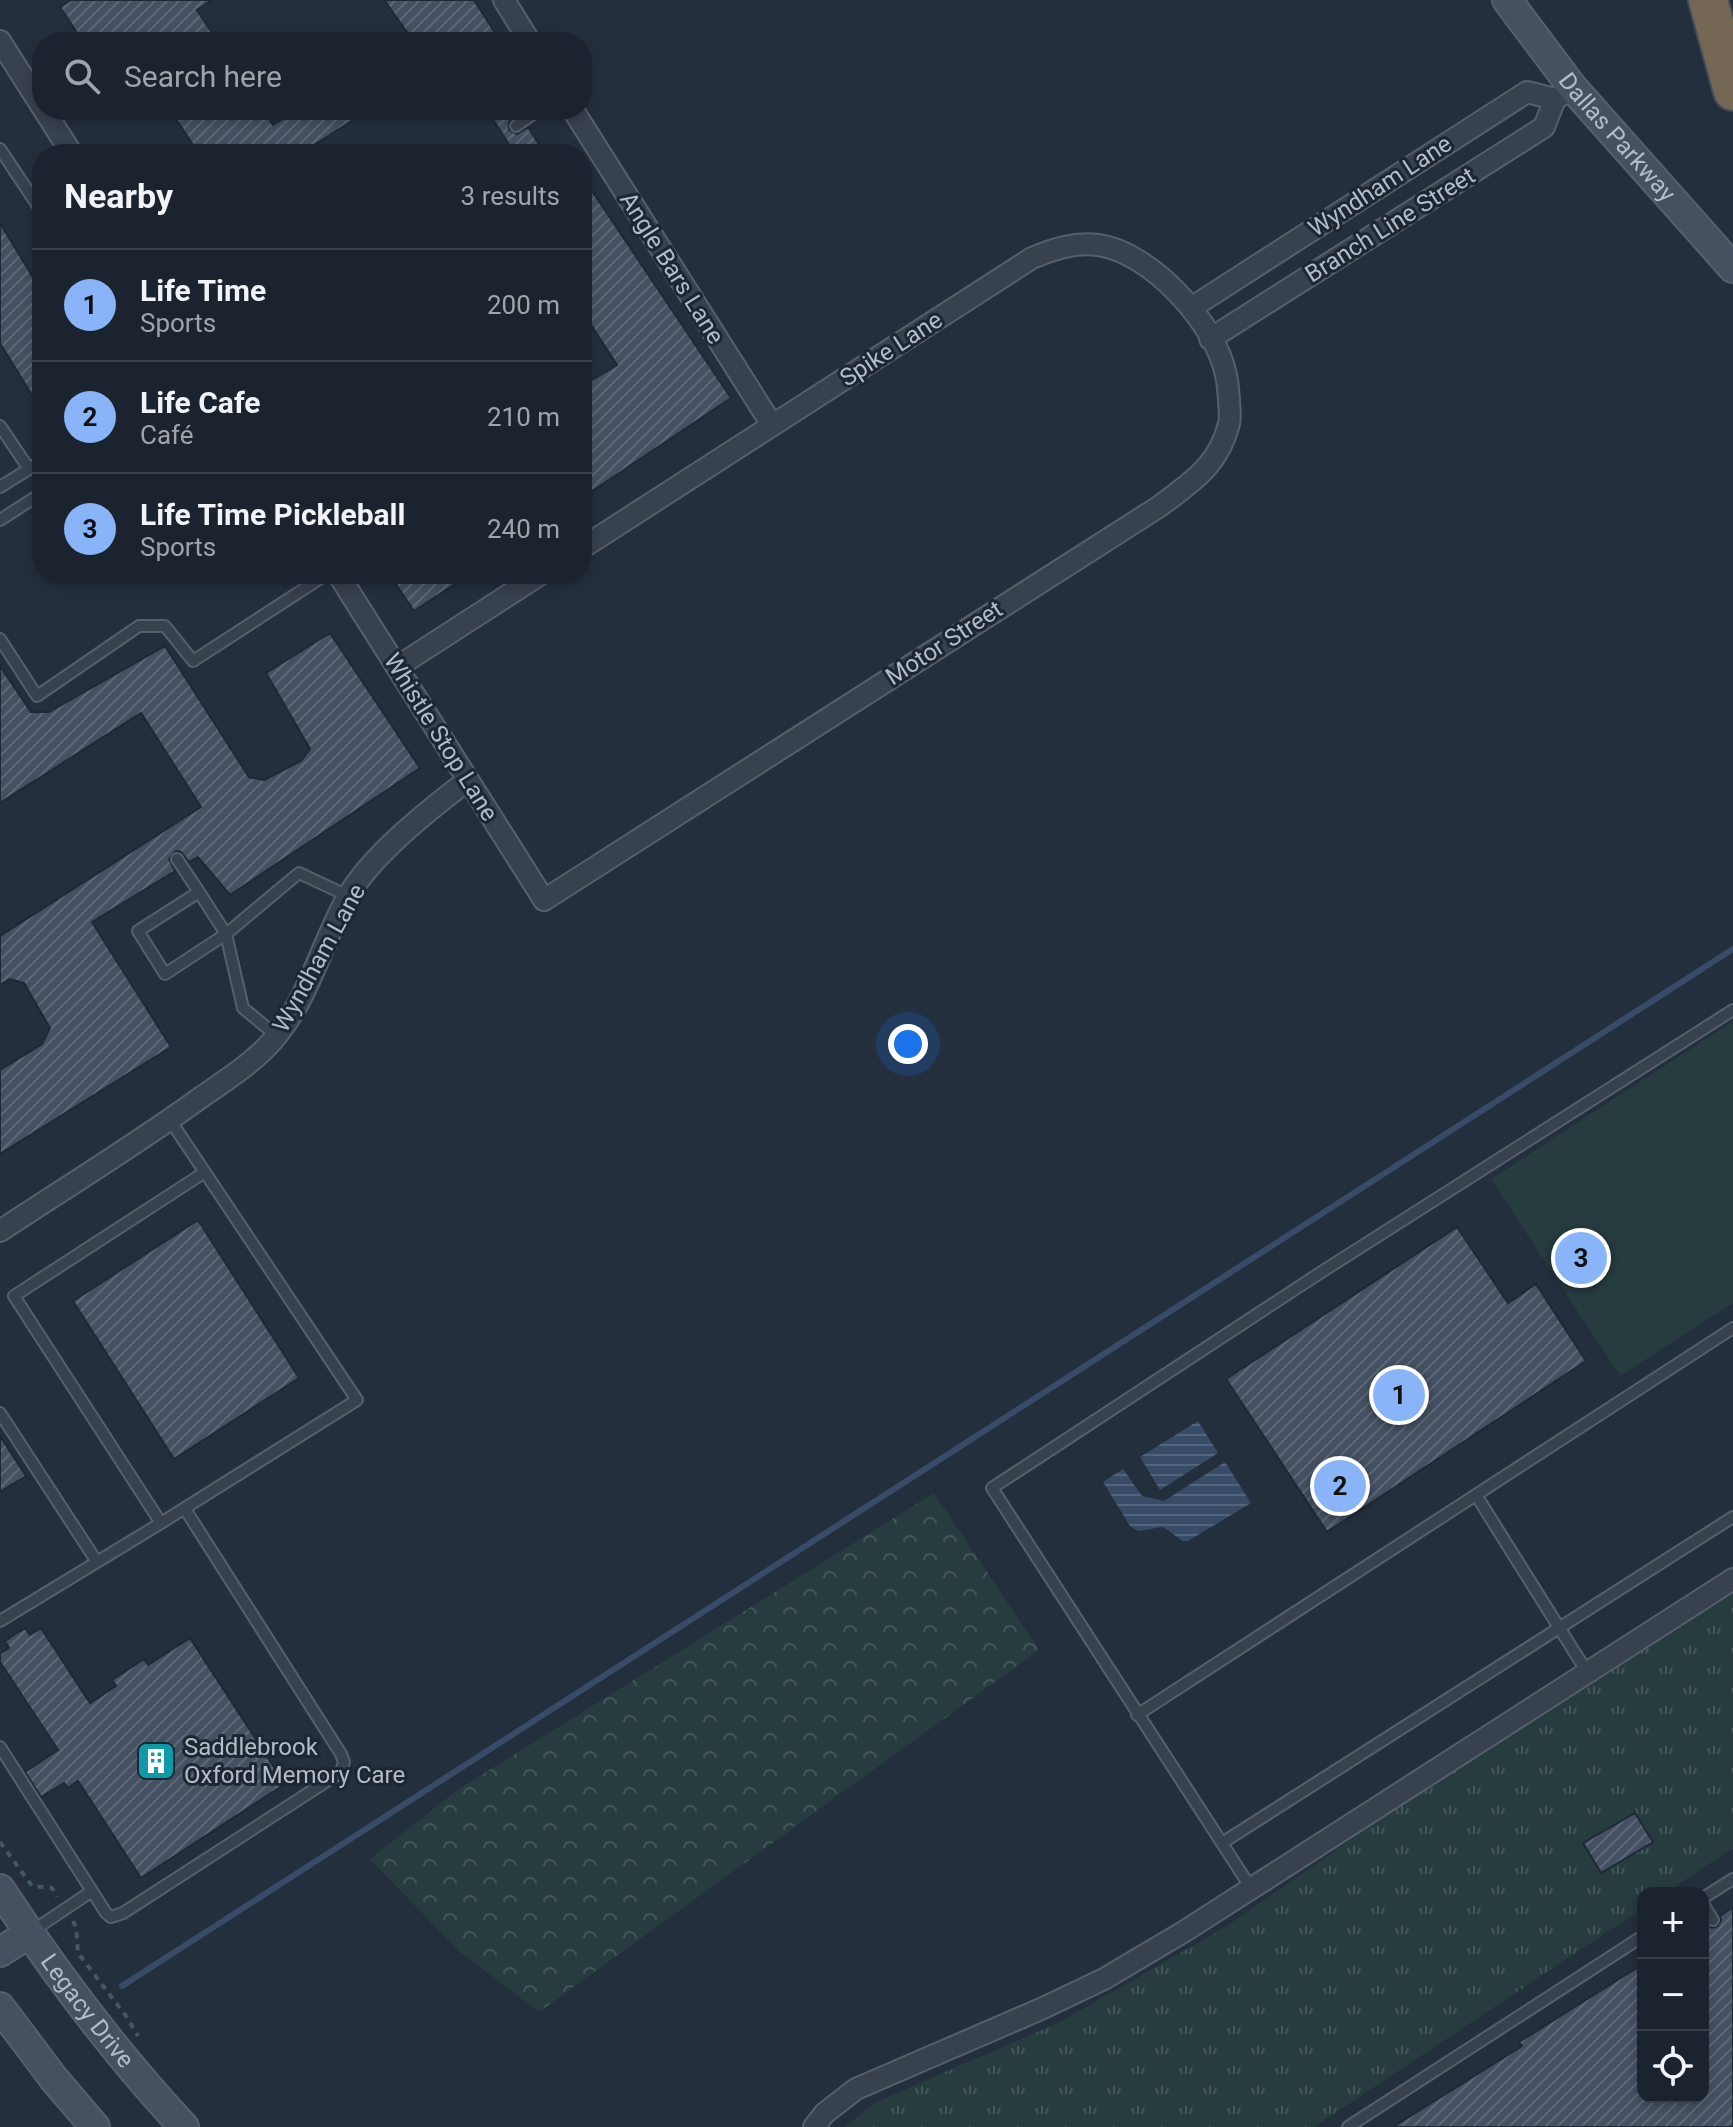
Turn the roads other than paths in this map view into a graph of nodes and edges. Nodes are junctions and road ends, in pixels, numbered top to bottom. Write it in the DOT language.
graph roads {
  1 [pos="504,0"];
  2 [pos="1507,0"];
  3 [pos="1711,0"];
  4 [pos="524,32"];
  5 [pos="1733,33"];
  6 [pos="0,41"];
  7 [pos="32,91"];
  8 [pos="1733,91"];
  9 [pos="1564,94"];
  10 [pos="51,120"];
  11 [pos="525,120"];
  12 [pos="579,120"];
  13 [pos="516,126"];
  14 [pos="66,144"];
  15 [pos="0,149"];
  16 [pos="32,197"];
  17 [pos="1733,268"];
  18 [pos="1201,322"];
  19 [pos="772,425"];
  20 [pos="0,426"];
  21 [pos="32,467"];
  22 [pos="29,469"];
  23 [pos="0,487"];
  24 [pos="32,499"];
  25 [pos="0,520"];
  26 [pos="592,542"];
  27 [pos="312,584"];
  28 [pos="344,584"];
  29 [pos="526,584"];
  30 [pos="0,639"];
  31 [pos="397,667"];
  32 [pos="468,780"];
  33 [pos="177,859"];
  34 [pos="199,892"];
  35 [pos="348,896"];
  36 [pos="544,900"];
  37 [pos="226,934"];
  38 [pos="1733,1010"];
  39 [pos="277,1036"];
  40 [pos="170,1120"];
  41 [pos="205,1172"];
  42 [pos="2,1225"];
  43 [pos="1733,1328"];
  44 [pos="0,1413"];
  45 [pos="1476,1495"];
  46 [pos="185,1509"];
  47 [pos="1733,1517"];
  48 [pos="161,1523"];
  49 [pos="97,1562"];
  50 [pos="1733,1579"];
  51 [pos="0,1621"];
  52 [pos="1559,1627"];
  53 [pos="1587,1672"];
  54 [pos="1137,1715"];
  55 [pos="0,1747"];
  56 [pos="1222,1843"];
  57 [pos="1733,1879"];
  58 [pos="1251,1888"];
  59 [pos="0,1889"];
  60 [pos="92,1891"];
  61 [pos="1709,1894"];
  62 [pos="1709,1914"];
  63 [pos="1713,1920"];
  64 [pos="30,1933"];
  65 [pos="1637,1940"];
  66 [pos="0,1952"];
  67 [pos="0,2007"];
  68 [pos="95,2127"];
  69 [pos="184,2127"];
  70 [pos="814,2127"];
  71 [pos="1348,2127"];
  1 -- 4 [label="street"];
  2 -- 9 [label="main road, Dallas Parkway"];
  3 -- 5 [label="highway"];
  3 -- 8 [label="highway"];
  6 -- 7 [label="street"];
  9 -- 17 [label="main road, Dallas Parkway"];
  9 -- 18 [label="street, Branch Line Street"];
  9 -- 18 [label="street, Wyndham Lane"];
  10 -- 14 [label="street"];
  11 -- 13 [label="lane"];
  12 -- 19 [label="street, Angle Bars Lane"];
  15 -- 16 [label="lane"];
  18 -- 19 [label="street, Spike Lane"];
  18 -- 36 [label="street, Motor Street"];
  19 -- 26 [label="street, Spike Lane"];
  20 -- 22 [label="lane"];
  21 -- 22 [label="lane"];
  22 -- 23 [label="lane"];
  24 -- 25 [label="lane"];
  27 -- 30 [label="lane"];
  28 -- 31 [label="street, Whistle Stop Lane"];
  29 -- 31 [label="street"];
  31 -- 32 [label="street, Whistle Stop Lane"];
  32 -- 35 [label="street, Wyndham Lane"];
  32 -- 36 [label="street, Whistle Stop Lane"];
  33 -- 34 [label="lane"];
  34 -- 37 [label="lane"];
  34 -- 37 [label="lane"];
  35 -- 37 [label="lane"];
  35 -- 39 [label="street, Wyndham Lane"];
  37 -- 39 [label="lane"];
  38 -- 54 [label="lane"];
  39 -- 40 [label="street, Wyndham Lane"];
  40 -- 41 [label="lane"];
  40 -- 42 [label="street, Wyndham Lane"];
  41 -- 46 [label="lane"];
  41 -- 48 [label="lane"];
  43 -- 45 [label="lane"];
  44 -- 49 [label="lane"];
  45 -- 52 [label="lane"];
  45 -- 54 [label="lane"];
  46 -- 48 [label="lane"];
  46 -- 60 [label="lane"];
  47 -- 52 [label="lane"];
  48 -- 49 [label="lane"];
  49 -- 51 [label="lane"];
  50 -- 53 [label="street"];
  52 -- 53 [label="lane"];
  52 -- 56 [label="lane"];
  53 -- 58 [label="street"];
  54 -- 56 [label="lane"];
  55 -- 60 [label="lane"];
  56 -- 58 [label="lane"];
  57 -- 61 [label="lane"];
  58 -- 70 [label="street"];
  59 -- 64 [label="main road, Legacy Drive"];
  60 -- 64 [label="lane"];
  62 -- 63 [label="lane"];
  64 -- 66 [label="main road"];
  64 -- 69 [label="main road, Legacy Drive"];
  65 -- 71 [label="lane"];
  67 -- 68 [label="main road"];
}
